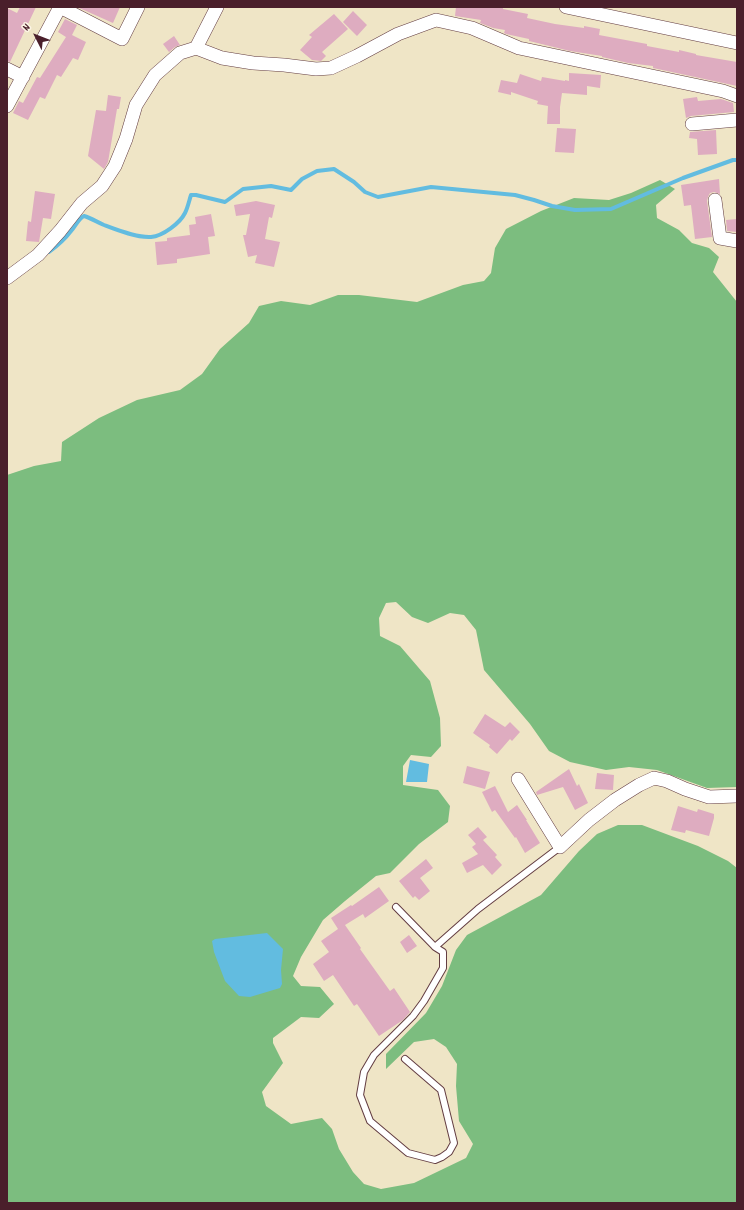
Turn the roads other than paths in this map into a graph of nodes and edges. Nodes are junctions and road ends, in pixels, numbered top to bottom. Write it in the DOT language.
graph roads {
  1 [pos="60,7"];
  2 [pos="138,7"];
  3 [pos="217,7"];
  4 [pos="566,7"];
  5 [pos="737,43"];
  6 [pos="196,48"];
  7 [pos="7,69"];
  8 [pos="23,77"];
  9 [pos="737,96"];
  10 [pos="7,106"];
  11 [pos="737,120"];
  12 [pos="692,124"];
  13 [pos="715,200"];
  14 [pos="737,241"];
  15 [pos="7,278"];
  16 [pos="518,779"];
  17 [pos="737,796"];
  18 [pos="560,847"];
  19 [pos="396,907"];
  20 [pos="435,947"];
  21 [pos="405,1059"];
  1 -- 2 [label="street"];
  1 -- 8 [label="street"];
  3 -- 6 [label="street"];
  4 -- 5 [label="street"];
  6 -- 9 [label="street"];
  6 -- 15 [label="street"];
  7 -- 8 [label="street"];
  8 -- 10 [label="street"];
  11 -- 12 [label="street"];
  13 -- 14 [label="street"];
  16 -- 18 [label="street"];
  17 -- 18 [label="street"];
  18 -- 20 [label="lane"];
  19 -- 20 [label="lane"];
  20 -- 21 [label="lane"];
}
